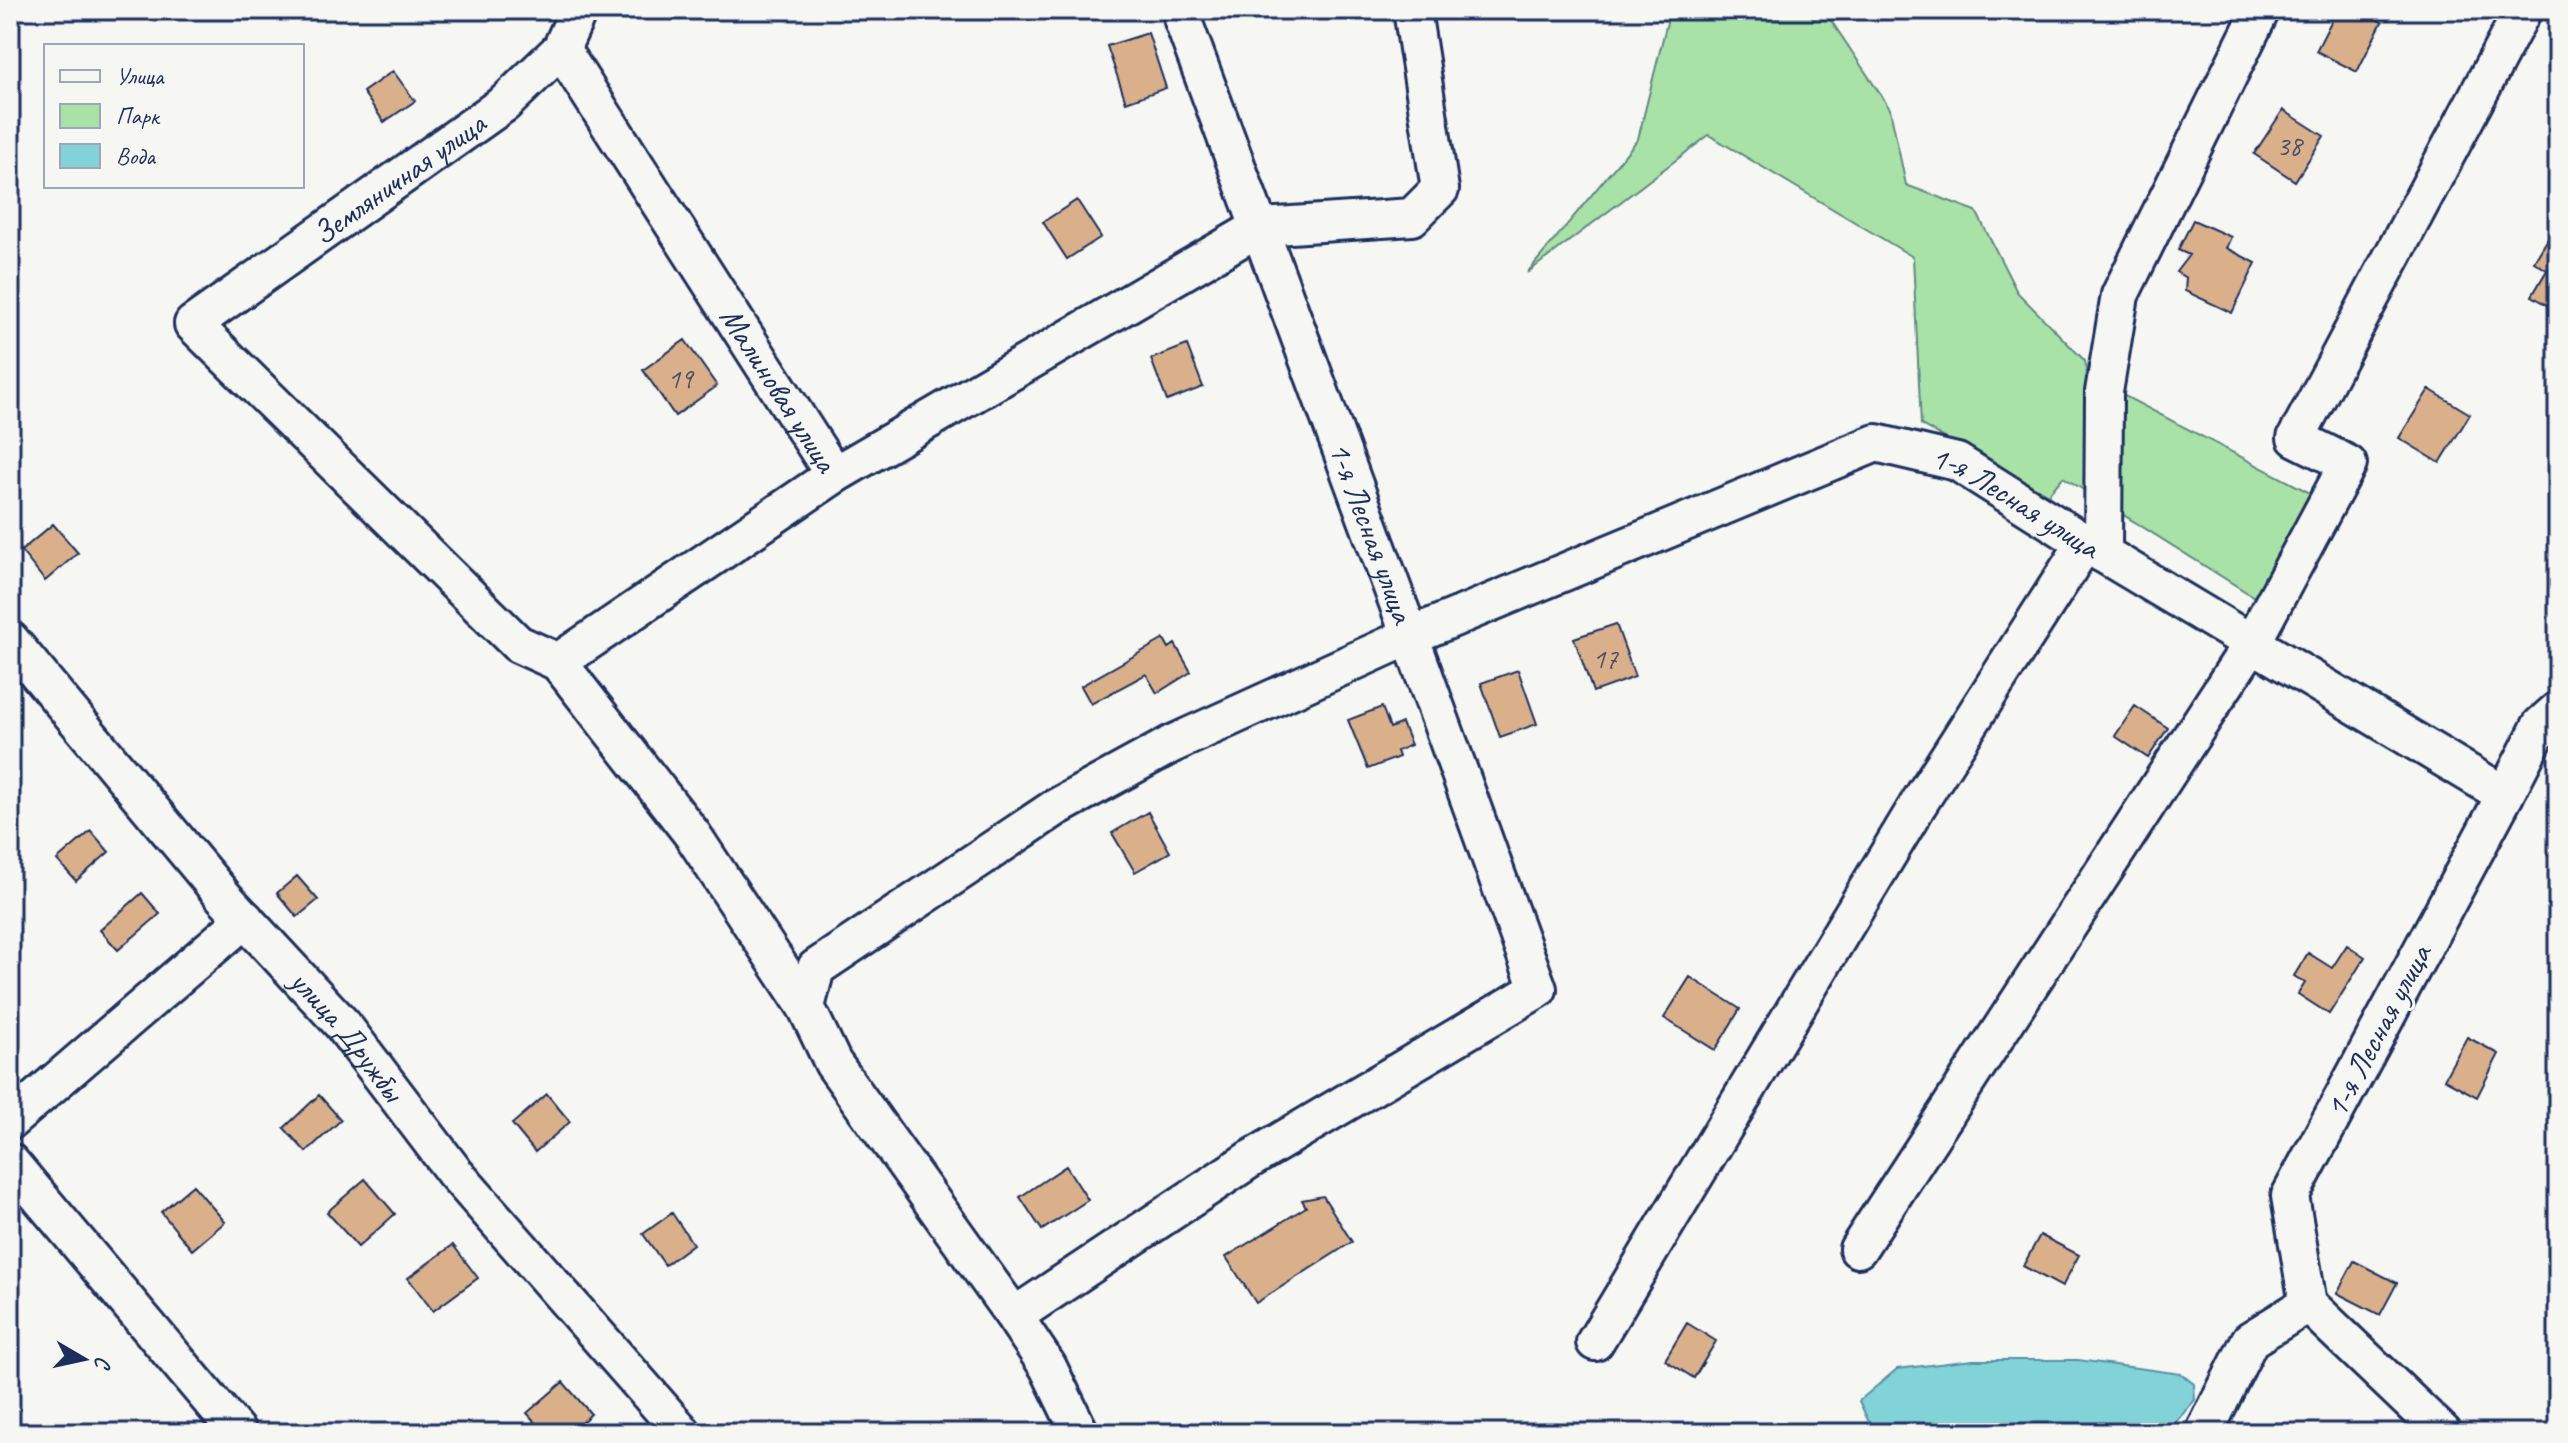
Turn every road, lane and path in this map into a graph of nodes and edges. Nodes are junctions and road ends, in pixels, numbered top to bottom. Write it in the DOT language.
graph roads {
  1 [pos="576,10"];
  2 [pos="1183,10"];
  3 [pos="1412,10"];
  4 [pos="2261,10"];
  5 [pos="2523,10"];
  6 [pos="561,49"];
  7 [pos="1260,227"];
  8 [pos="834,475"];
  9 [pos="2094,548"];
  10 [pos="1410,636"];
  11 [pos="10,640"];
  12 [pos="2252,643"];
  13 [pos="558,662"];
  14 [pos="2558,710"];
  15 [pos="2505,795"];
  16 [pos="245,919"];
  17 [pos="806,1007"];
  18 [pos="10,1121"];
  19 [pos="10,1162"];
  20 [pos="1858,1249"];
  21 [pos="2308,1304"];
  22 [pos="1014,1316"];
  23 [pos="1595,1342"];
  24 [pos="238,1433"];
  25 [pos="683,1433"];
  26 [pos="1080,1433"];
  27 [pos="2204,1433"];
  28 [pos="2443,1433"];
  1 -- 6 [label="street, Земляничная улица"];
  2 -- 7 [label="street, 1-я Лесная улица"];
  3 -- 7 [label="street"];
  4 -- 9 [label="street"];
  5 -- 12 [label="street"];
  6 -- 8 [label="street, Малиновая улица"];
  6 -- 13 [label="street, Земляничная улица"];
  7 -- 8 [label="street, Малиновая улица"];
  7 -- 10 [label="street, 1-я Лесная улица"];
  8 -- 13 [label="street"];
  9 -- 10 [label="street, 1-я Лесная улица"];
  9 -- 12 [label="street, 1-я Лесная улица"];
  9 -- 23 [label="street"];
  10 -- 17 [label="street"];
  10 -- 22 [label="street"];
  11 -- 16 [label="street, улица Дружбы"];
  12 -- 15 [label="street, 1-я Лесная улица"];
  12 -- 20 [label="street"];
  13 -- 17 [label="street"];
  14 -- 15 [label="street"];
  15 -- 21 [label="street, 1-я Лесная улица"];
  16 -- 18 [label="street"];
  16 -- 25 [label="street, улица Дружбы"];
  17 -- 22 [label="street"];
  19 -- 24 [label="street"];
  21 -- 27 [label="street"];
  21 -- 28 [label="street"];
  22 -- 26 [label="street"];
}
